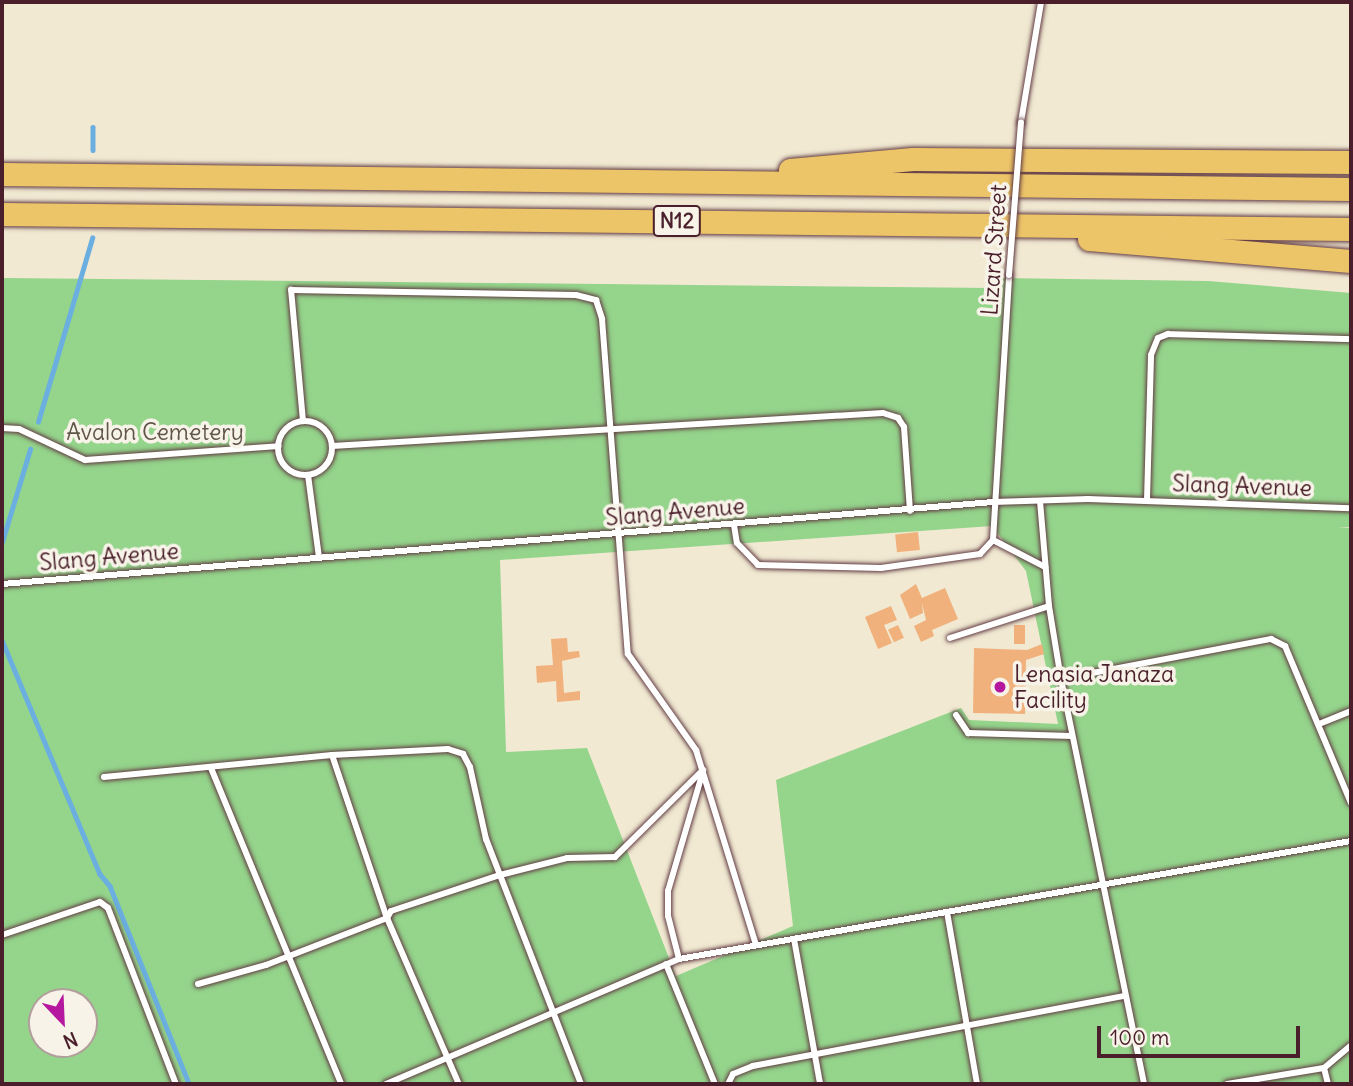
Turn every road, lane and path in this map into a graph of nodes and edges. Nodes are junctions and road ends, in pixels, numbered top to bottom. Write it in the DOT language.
graph roads {
  1 [pos="1041,2"];
  2 [pos="1351,162"];
  3 [pos="2,174"];
  4 [pos="654,182"];
  5 [pos="1351,189"];
  6 [pos="2,214"];
  7 [pos="920,224"];
  8 [pos="1351,229"];
  9 [pos="1351,261"];
  10 [pos="1351,339"];
  11 [pos="303,421"];
  12 [pos="2,428"];
  13 [pos="612,428"];
  14 [pos="278,446"];
  15 [pos="332,446"];
  16 [pos="308,475"];
  17 [pos="1147,500"];
  18 [pos="1040,501"];
  19 [pos="993,502"];
  20 [pos="1351,508"];
  21 [pos="910,511"];
  22 [pos="734,525"];
  23 [pos="616,535"];
  24 [pos="993,540"];
  25 [pos="319,557"];
  26 [pos="1045,567"];
  27 [pos="2,584"];
  28 [pos="1049,606"];
  29 [pos="950,638"];
  30 [pos="1062,678"];
  31 [pos="1351,711"];
  32 [pos="956,715"];
  33 [pos="1319,724"];
  34 [pos="1072,736"];
  35 [pos="332,755"];
  36 [pos="211,768"];
  37 [pos="703,770"];
  38 [pos="104,777"];
  39 [pos="1351,803"];
  40 [pos="1351,841"];
  41 [pos="500,875"];
  42 [pos="1102,885"];
  43 [pos="947,912"];
  44 [pos="387,918"];
  45 [pos="2,935"];
  46 [pos="794,939"];
  47 [pos="756,946"];
  48 [pos="288,956"];
  49 [pos="679,959"];
  50 [pos="666,964"];
  51 [pos="198,984"];
  52 [pos="1125,996"];
  53 [pos="552,1013"];
  54 [pos="967,1026"];
  55 [pos="1351,1045"];
  56 [pos="814,1052"];
  57 [pos="447,1058"];
  58 [pos="1324,1068"];
  59 [pos="176,1084"];
  60 [pos="341,1084"];
  61 [pos="386,1084"];
  62 [pos="458,1084"];
  63 [pos="581,1084"];
  64 [pos="715,1084"];
  65 [pos="728,1084"];
  66 [pos="820,1084"];
  67 [pos="977,1084"];
  68 [pos="1144,1084"];
  69 [pos="1227,1084"];
  70 [pos="1328,1084"];
  1 -- 19 [label="lane, Lizard Street, bridge"];
  2 -- 4 [label="highway"];
  3 -- 4 [label="highway, N12"];
  4 -- 5 [label="highway, N12"];
  6 -- 7 [label="highway, N12"];
  7 -- 8 [label="highway, N12"];
  7 -- 9 [label="highway"];
  10 -- 17 [label="lane"];
  11 -- 13 [label="lane"];
  11 -- 14 [label="lane"];
  11 -- 15 [label="lane"];
  12 -- 14 [label="lane"];
  13 -- 15 [label="lane"];
  13 -- 21 [label="lane"];
  13 -- 23 [label="lane"];
  14 -- 16 [label="lane"];
  15 -- 16 [label="lane"];
  16 -- 25 [label="lane"];
  17 -- 18 [label="lane, Slang Avenue"];
  17 -- 20 [label="lane, Slang Avenue"];
  18 -- 19 [label="lane, Slang Avenue"];
  18 -- 26 [label="lane"];
  19 -- 21 [label="lane, Slang Avenue"];
  19 -- 24 [label="lane, Lizard Street"];
  21 -- 22 [label="lane, Slang Avenue"];
  22 -- 23 [label="lane, Slang Avenue"];
  22 -- 24 [label="lane"];
  23 -- 25 [label="lane, Slang Avenue"];
  23 -- 37 [label="lane"];
  24 -- 26 [label="lane"];
  25 -- 27 [label="lane, Slang Avenue"];
  26 -- 28 [label="lane"];
  28 -- 29 [label="lane"];
  28 -- 30 [label="lane"];
  30 -- 33 [label="lane"];
  30 -- 34 [label="lane"];
  31 -- 33 [label="lane"];
  32 -- 34 [label="lane"];
  33 -- 39 [label="lane"];
  34 -- 42 [label="lane"];
  35 -- 36 [label="lane"];
  35 -- 41 [label="lane"];
  35 -- 44 [label="lane"];
  36 -- 38 [label="lane"];
  36 -- 48 [label="lane"];
  37 -- 41 [label="lane"];
  37 -- 47 [label="lane"];
  37 -- 49 [label="lane"];
  40 -- 42 [label="lane"];
  41 -- 44 [label="lane"];
  41 -- 53 [label="lane"];
  42 -- 43 [label="lane"];
  42 -- 52 [label="lane"];
  43 -- 46 [label="lane"];
  43 -- 54 [label="lane"];
  44 -- 48 [label="lane"];
  44 -- 57 [label="lane"];
  45 -- 59 [label="lane"];
  46 -- 47 [label="lane"];
  46 -- 56 [label="lane"];
  47 -- 49 [label="lane"];
  48 -- 51 [label="lane"];
  48 -- 60 [label="lane"];
  49 -- 50 [label="lane"];
  50 -- 53 [label="lane"];
  50 -- 64 [label="lane"];
  52 -- 54 [label="lane"];
  52 -- 68 [label="lane"];
  53 -- 57 [label="lane"];
  53 -- 63 [label="lane"];
  54 -- 56 [label="lane"];
  54 -- 67 [label="lane"];
  55 -- 58 [label="lane"];
  56 -- 65 [label="lane"];
  56 -- 66 [label="lane"];
  57 -- 61 [label="lane"];
  57 -- 62 [label="lane"];
  58 -- 69 [label="lane"];
  58 -- 70 [label="lane"];
}
